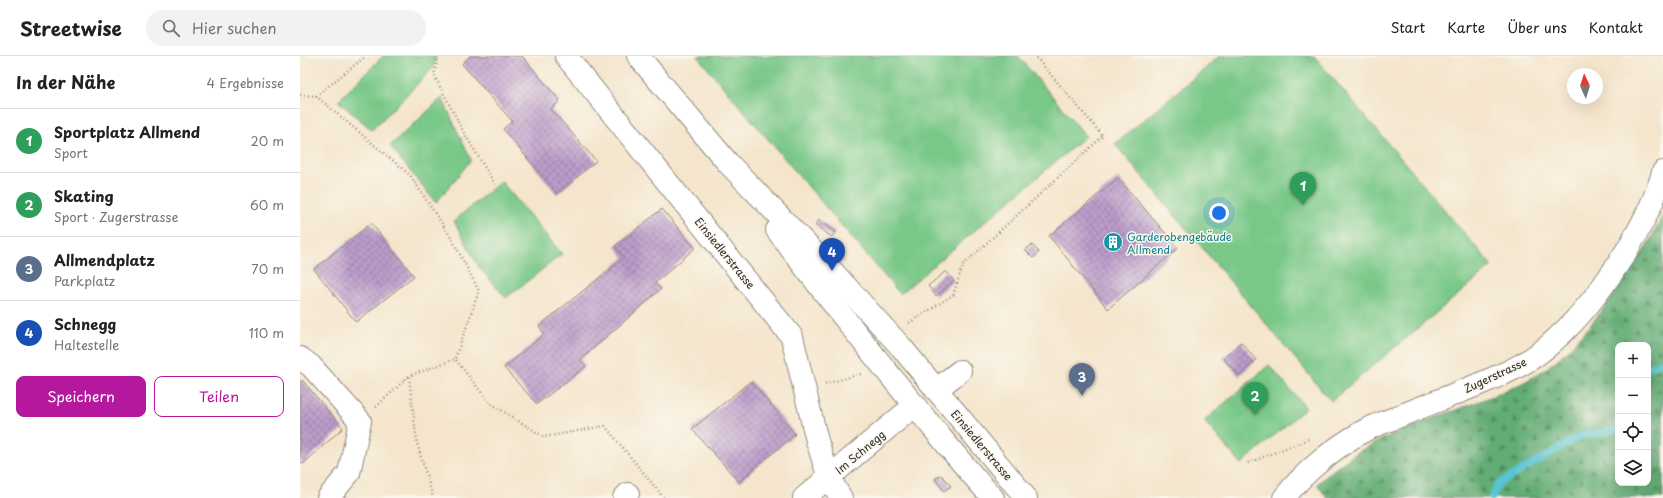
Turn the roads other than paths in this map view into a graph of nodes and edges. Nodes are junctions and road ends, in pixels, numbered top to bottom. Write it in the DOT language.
graph roads {
  1 [pos="566,56"];
  2 [pos="638,56"];
  3 [pos="728,163"];
  4 [pos="1663,172"];
  5 [pos="300,358"];
  6 [pos="960,371"];
  7 [pos="936,390"];
  8 [pos="915,405"];
  9 [pos="829,478"];
  10 [pos="328,498"];
  11 [pos="804,498"];
  12 [pos="841,498"];
  13 [pos="993,498"];
  14 [pos="1026,498"];
  15 [pos="1284,498"];
  1 -- 9 [label="main road, Einsiedlerstrasse"];
  2 -- 3 [label="main road, Einsiedlerstrasse"];
  3 -- 7 [label="main road, Einsiedlerstrasse"];
  3 -- 8 [label="main road, Einsiedlerstrasse"];
  4 -- 15 [label="main road, Zugerstrasse"];
  5 -- 10 [label="main road"];
  6 -- 7 [label="main road, Im Schnegg"];
  7 -- 8 [label="main road, Im Schnegg"];
  7 -- 14 [label="main road, Einsiedlerstrasse"];
  8 -- 9 [label="main road, Im Schnegg"];
  8 -- 13 [label="main road, Einsiedlerstrasse"];
  9 -- 11 [label="main road, Im Schnegg"];
  9 -- 12 [label="main road, Einsiedlerstrasse"];
}
